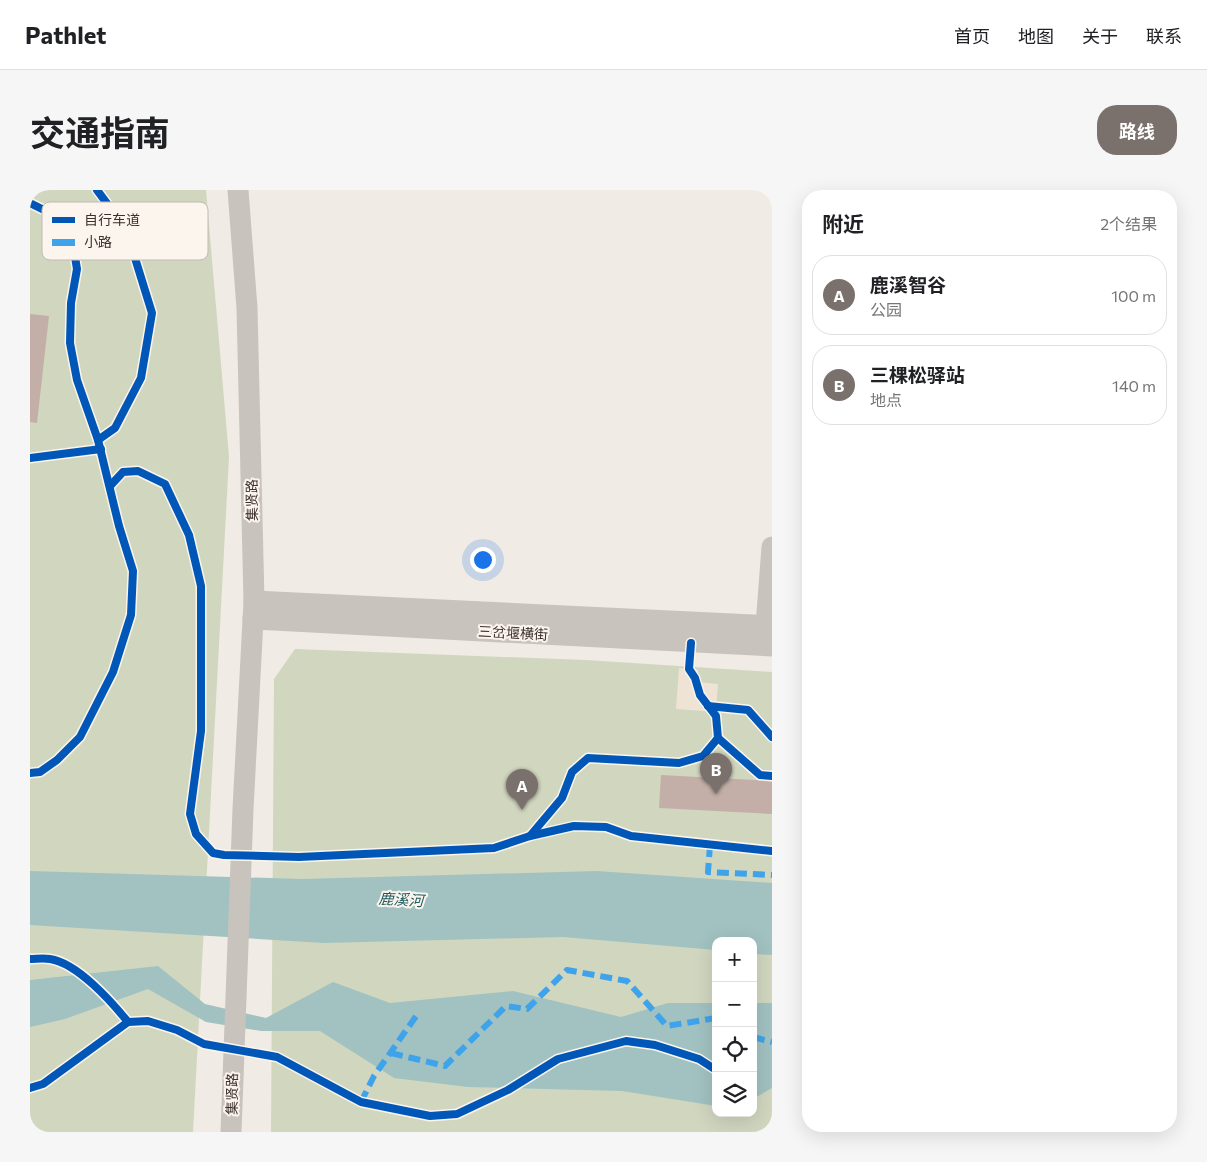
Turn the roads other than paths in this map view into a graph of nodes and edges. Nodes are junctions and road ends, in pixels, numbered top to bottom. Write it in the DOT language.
graph roads {
  1 [pos="238,190"];
  2 [pos="772,547"];
  3 [pos="254,610"];
  4 [pos="768,636"];
  5 [pos="231,1132"];
  1 -- 3 [label="street, 集贤路"];
  2 -- 4 [label="street"];
  3 -- 4 [label="street, 三岔堰横街"];
  3 -- 5 [label="street, 集贤路"];
}
